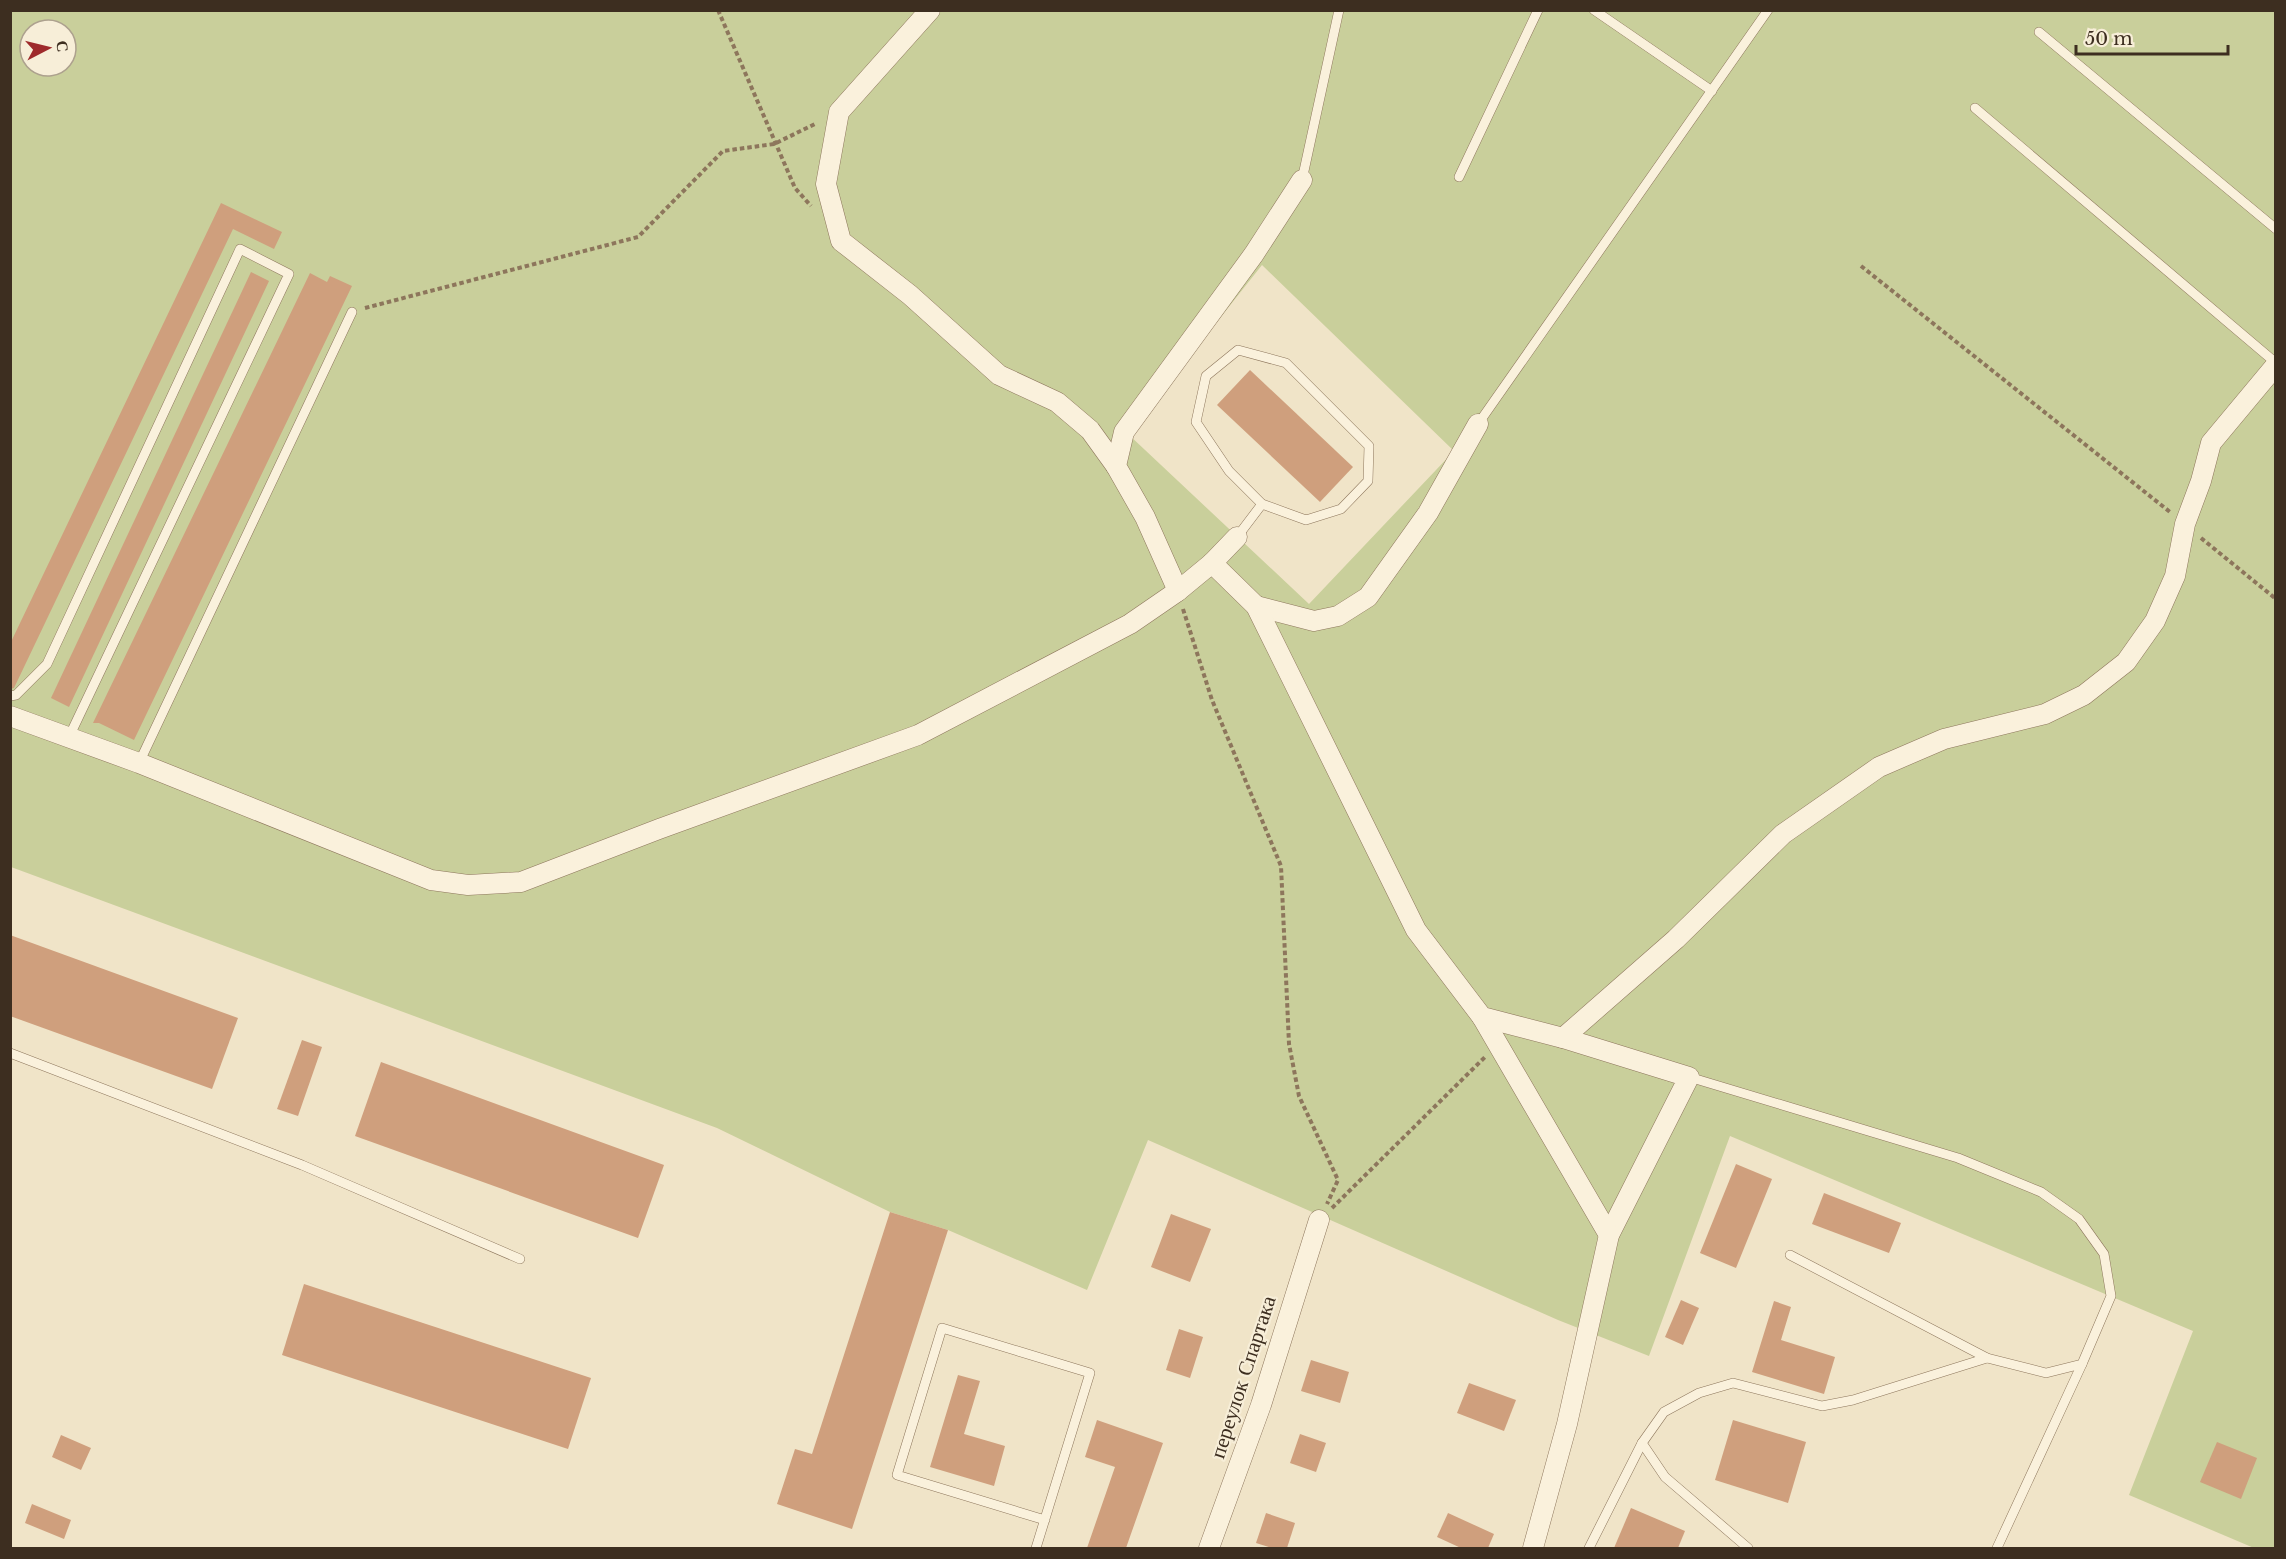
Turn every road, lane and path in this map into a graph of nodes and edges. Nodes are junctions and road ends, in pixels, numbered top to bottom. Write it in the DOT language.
graph roads {
  1 [pos="718,10"];
  2 [pos="930,10"];
  3 [pos="1339,10"];
  4 [pos="1538,10"];
  5 [pos="1594,10"];
  6 [pos="1768,10"];
  7 [pos="2039,32"];
  8 [pos="1712,91"];
  9 [pos="1976,108"];
  10 [pos="839,112"];
  11 [pos="774,144"];
  12 [pos="1459,177"];
  13 [pos="1302,180"];
  14 [pos="818,214"];
  15 [pos="2276,229"];
  16 [pos="1861,266"];
  17 [pos="352,312"];
  18 [pos="2276,364"];
  19 [pos="1479,424"];
  20 [pos="1116,466"];
  21 [pos="1262,504"];
  22 [pos="2185,524"];
  23 [pos="1237,537"];
  24 [pos="1212,563"];
  25 [pos="1178,591"];
  26 [pos="2276,599"];
  27 [pos="1256,606"];
  28 [pos="10,696"];
  29 [pos="10,716"];
  30 [pos="69,737"];
  31 [pos="139,763"];
  32 [pos="1482,1017"];
  33 [pos="1563,1038"];
  34 [pos="1498,1044"];
  35 [pos="10,1053"];
  36 [pos="1689,1077"];
  37 [pos="1319,1220"];
  38 [pos="1609,1235"];
  39 [pos="1790,1255"];
  40 [pos="520,1259"];
  41 [pos="1987,1358"];
  42 [pos="2082,1364"];
  43 [pos="1642,1443"];
  44 [pos="1045,1520"];
  45 [pos="1036,1548"];
  46 [pos="1209,1548"];
  47 [pos="1533,1548"];
  48 [pos="1589,1548"];
  49 [pos="1748,1548"];
  50 [pos="1997,1548"];
  1 -- 11 [label="path"];
  2 -- 10 [label="street"];
  3 -- 13 [label="lane"];
  4 -- 12 [label="lane"];
  5 -- 8 [label="lane"];
  6 -- 8 [label="lane"];
  7 -- 15 [label="lane"];
  8 -- 19 [label="lane"];
  9 -- 18 [label="lane"];
  10 -- 11 [label="path"];
  10 -- 20 [label="street"];
  11 -- 14 [label="path"];
  11 -- 17 [label="path"];
  13 -- 20 [label="street"];
  16 -- 22 [label="path"];
  17 -- 31 [label="lane"];
  18 -- 22 [label="street"];
  19 -- 27 [label="street"];
  20 -- 25 [label="street"];
  21 -- 21 [label="lane"];
  21 -- 23 [label="lane"];
  22 -- 26 [label="path"];
  22 -- 33 [label="street"];
  23 -- 24 [label="street"];
  24 -- 25 [label="street"];
  24 -- 27 [label="street"];
  25 -- 31 [label="street"];
  25 -- 37 [label="path"];
  27 -- 32 [label="street"];
  28 -- 30 [label="lane"];
  29 -- 30 [label="street"];
  30 -- 31 [label="street"];
  32 -- 33 [label="street"];
  32 -- 34 [label="street"];
  33 -- 36 [label="street"];
  34 -- 37 [label="path"];
  34 -- 38 [label="street"];
  35 -- 40 [label="lane"];
  36 -- 38 [label="street"];
  36 -- 42 [label="lane"];
  37 -- 46 [label="street, переулок Спартака"];
  38 -- 47 [label="street"];
  39 -- 41 [label="lane"];
  41 -- 42 [label="lane"];
  41 -- 43 [label="lane"];
  42 -- 50 [label="lane"];
  43 -- 48 [label="lane"];
  43 -- 49 [label="lane"];
  44 -- 44 [label="lane"];
  44 -- 45 [label="lane"];
}
